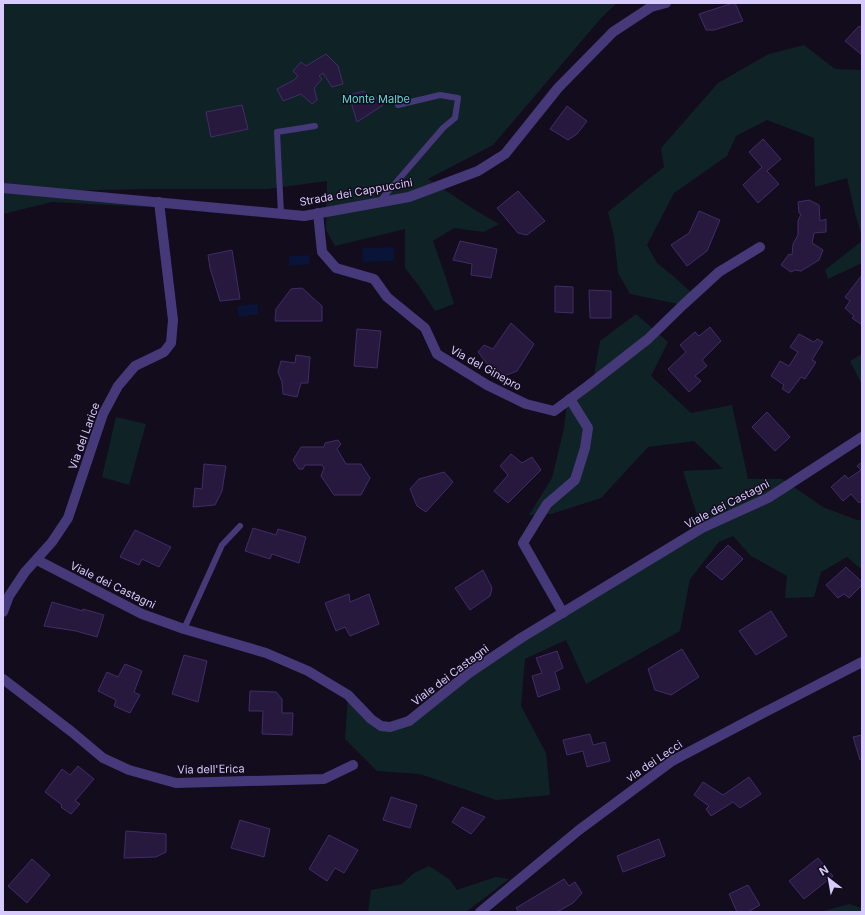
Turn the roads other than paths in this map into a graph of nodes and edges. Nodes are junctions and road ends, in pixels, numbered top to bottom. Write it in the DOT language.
graph roads {
  1 [pos="666,3"];
  2 [pos="398,105"];
  3 [pos="315,126"];
  4 [pos="3,188"];
  5 [pos="159,202"];
  6 [pos="378,202"];
  7 [pos="281,214"];
  8 [pos="318,214"];
  9 [pos="760,247"];
  10 [pos="570,399"];
  11 [pos="862,437"];
  12 [pos="240,526"];
  13 [pos="36,560"];
  14 [pos="3,612"];
  15 [pos="562,613"];
  16 [pos="184,629"];
  17 [pos="862,662"];
  18 [pos="3,679"];
  19 [pos="353,764"];
  20 [pos="480,912"];
  1 -- 6 [label="street, Strada dei Cappuccini"];
  2 -- 6 [label="lane"];
  3 -- 7 [label="lane"];
  4 -- 5 [label="street, Strada dei Cappuccini"];
  5 -- 7 [label="street, Strada dei Cappuccini"];
  5 -- 13 [label="street, Via del Larice"];
  6 -- 8 [label="street, Strada dei Cappuccini"];
  7 -- 8 [label="street, Strada dei Cappuccini"];
  8 -- 10 [label="street, Via del Ginepro"];
  9 -- 10 [label="street, Via del Ginepro"];
  10 -- 15 [label="street"];
  11 -- 15 [label="street, Viale dei Castagni"];
  12 -- 16 [label="lane"];
  13 -- 14 [label="street, Via del Larice"];
  13 -- 16 [label="street, Viale dei Castagni"];
  15 -- 16 [label="street, Viale dei Castagni"];
  17 -- 20 [label="street, via dei Lecci"];
  18 -- 19 [label="street, Via dell'Erica"];
}
